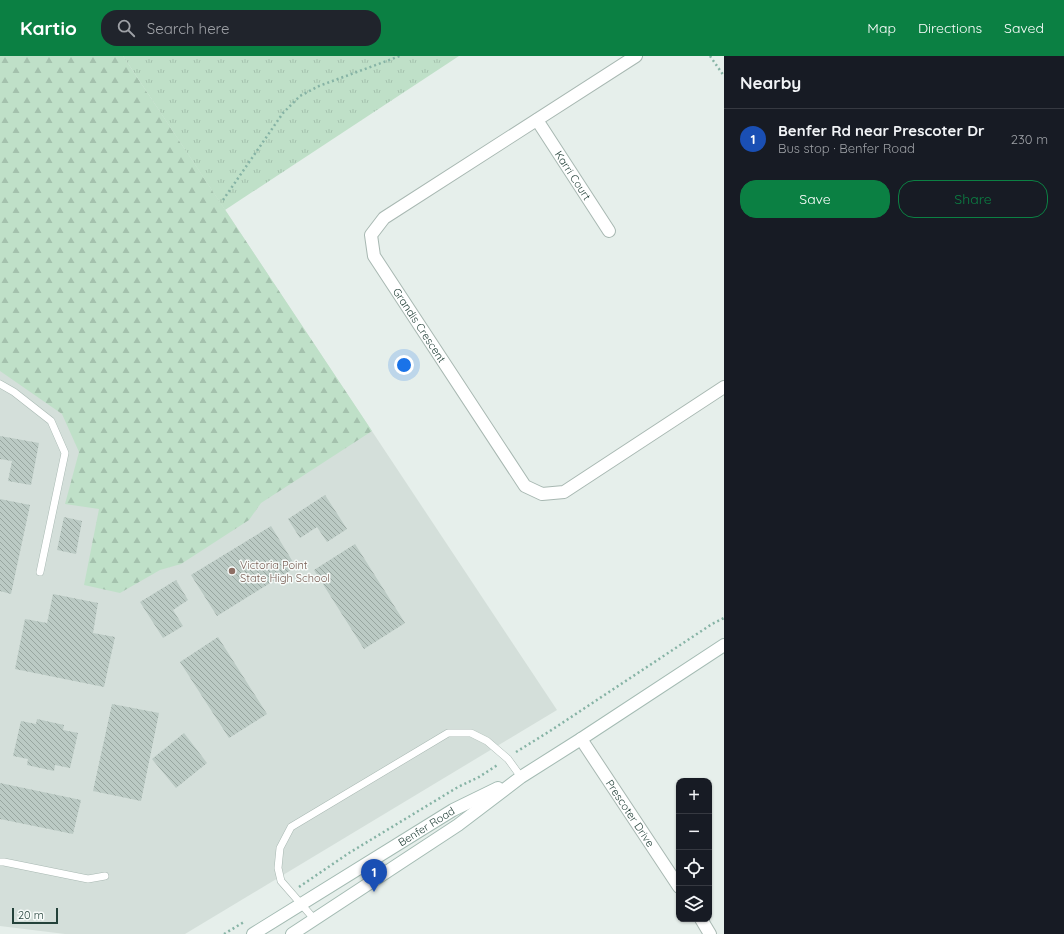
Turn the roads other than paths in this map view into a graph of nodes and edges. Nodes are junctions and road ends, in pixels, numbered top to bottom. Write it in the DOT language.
graph roads {
  1 [pos="636,56"];
  2 [pos="537,120"];
  3 [pos="609,231"];
  4 [pos="0,384"];
  5 [pos="724,386"];
  6 [pos="40,572"];
  7 [pos="724,645"];
  8 [pos="581,739"];
  9 [pos="521,777"];
  10 [pos="0,862"];
  11 [pos="105,876"];
  12 [pos="678,886"];
  13 [pos="302,905"];
  14 [pos="315,920"];
  15 [pos="702,922"];
  16 [pos="253,934"];
  17 [pos="292,934"];
  18 [pos="709,934"];
  1 -- 2 [label="street, Grandis Crescent"];
  2 -- 3 [label="street, Karri Court"];
  2 -- 5 [label="street, Grandis Crescent"];
  4 -- 6 [label="lane"];
  7 -- 8 [label="street, Benfer Road"];
  8 -- 9 [label="street, Benfer Road"];
  8 -- 12 [label="street, Prescoter Drive"];
  9 -- 13 [label="street, Benfer Road"];
  9 -- 13 [label="lane"];
  9 -- 14 [label="street, Benfer Road"];
  10 -- 11 [label="lane"];
  13 -- 14 [label="lane"];
  13 -- 16 [label="street, Benfer Road"];
  14 -- 17 [label="street, Benfer Road"];
  15 -- 18 [label="street"];
}
